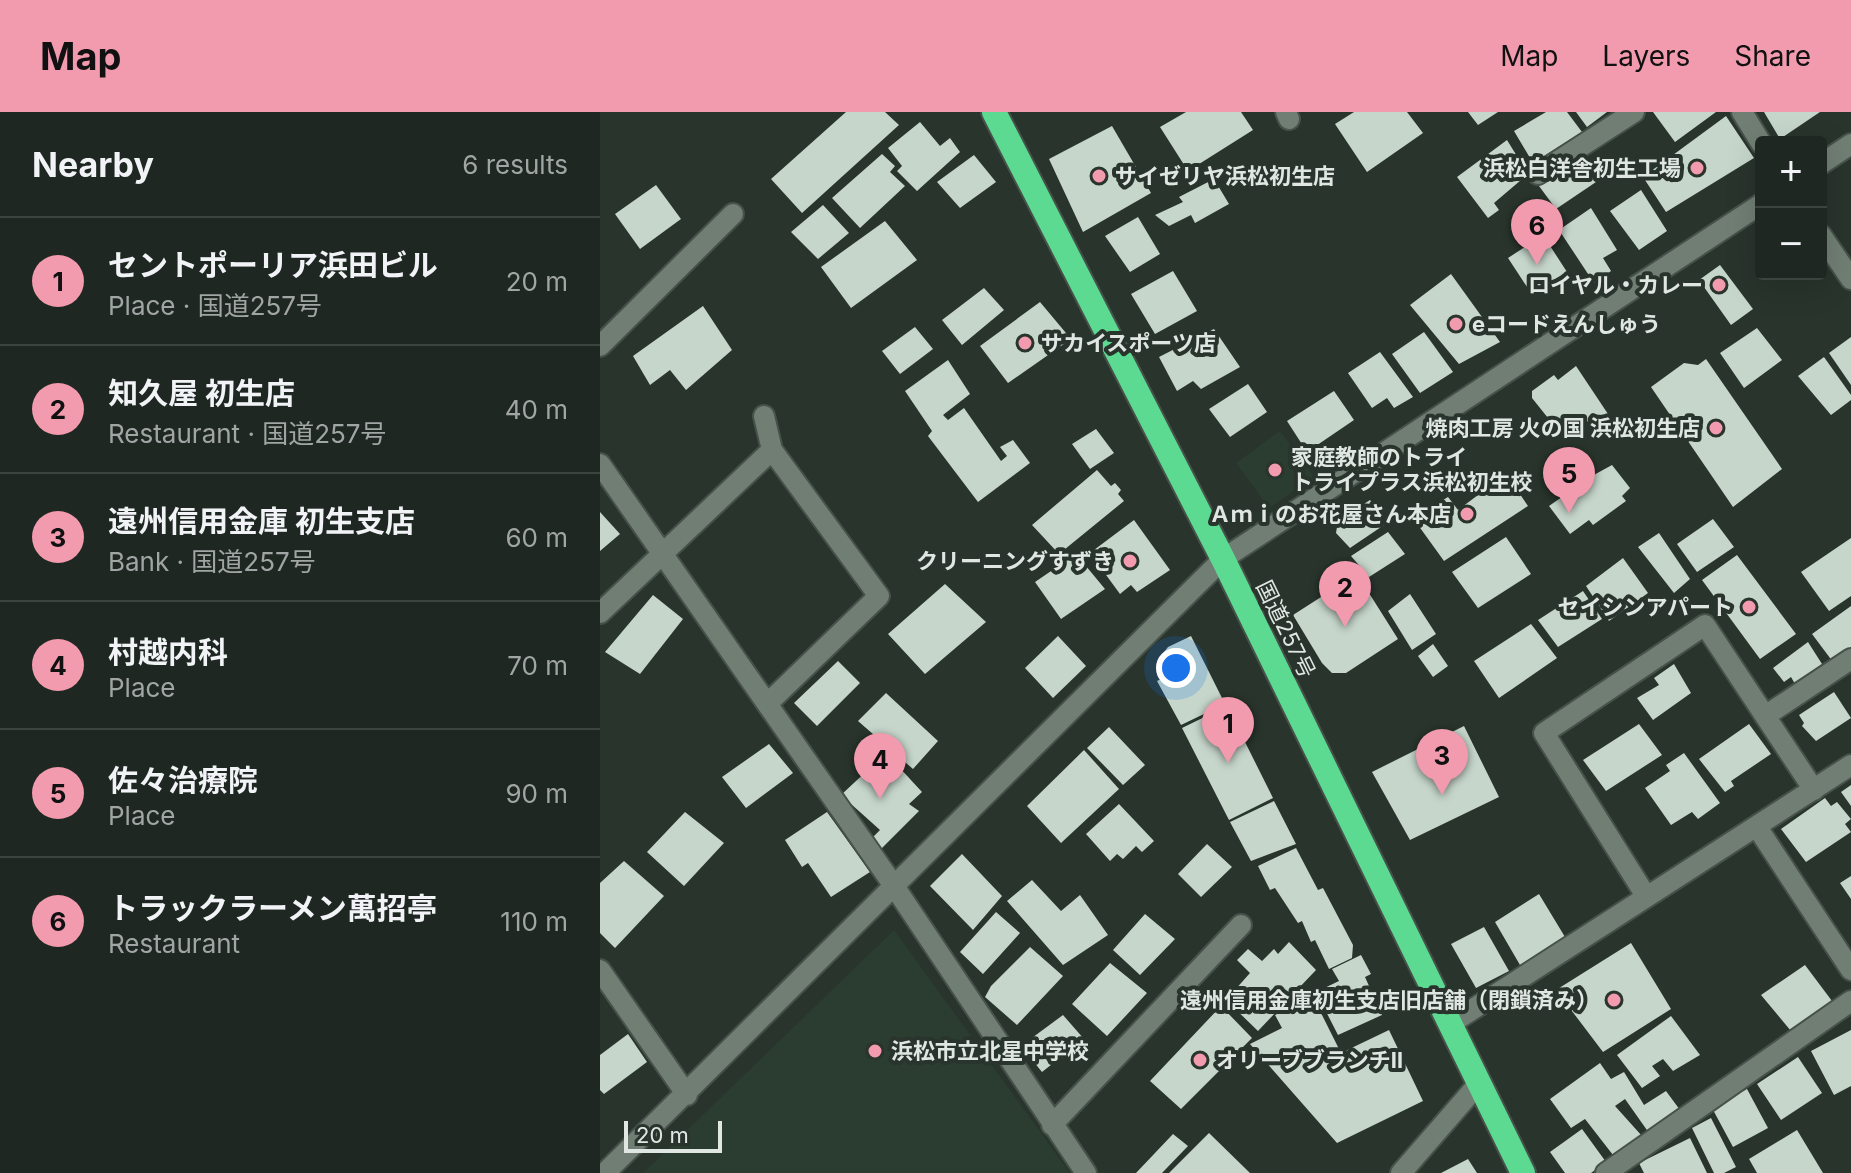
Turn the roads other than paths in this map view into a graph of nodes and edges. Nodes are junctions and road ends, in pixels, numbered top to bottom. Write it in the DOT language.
graph roads {
  1 [pos="994,112"];
  2 [pos="1634,112"];
  3 [pos="1742,112"];
  4 [pos="1757,136"];
  5 [pos="1851,144"];
  6 [pos="1827,160"];
  7 [pos="1538,174"];
  8 [pos="1755,208"];
  9 [pos="733,214"];
  10 [pos="1827,244"];
  11 [pos="1851,279"];
  12 [pos="600,346"];
  13 [pos="764,416"];
  14 [pos="772,450"];
  15 [pos="600,464"];
  16 [pos="663,554"];
  17 [pos="1223,559"];
  18 [pos="600,613"];
  19 [pos="1851,659"];
  20 [pos="767,704"];
  21 [pos="1765,716"];
  22 [pos="1851,765"];
  23 [pos="1814,790"];
  24 [pos="1757,827"];
  25 [pos="894,886"];
  26 [pos="1646,896"];
  27 [pos="1241,925"];
  28 [pos="600,970"];
  29 [pos="1851,970"];
  30 [pos="1851,1001"];
  31 [pos="1450,1024"];
  32 [pos="1480,1082"];
  33 [pos="687,1095"];
  34 [pos="1052,1125"];
  35 [pos="605,1173"];
  36 [pos="1086,1173"];
  37 [pos="1401,1173"];
  38 [pos="1523,1173"];
  39 [pos="1606,1173"];
  1 -- 17 [label="highway, 国道257号"];
  2 -- 7 [label="street"];
  3 -- 4 [label="street"];
  5 -- 6 [label="street"];
  8 -- 17 [label="street"];
  9 -- 12 [label="street"];
  10 -- 11 [label="street"];
  13 -- 14 [label="street"];
  14 -- 16 [label="street"];
  14 -- 20 [label="street"];
  15 -- 16 [label="street"];
  16 -- 18 [label="street"];
  16 -- 20 [label="street"];
  17 -- 25 [label="street"];
  17 -- 31 [label="highway, 国道257号"];
  19 -- 21 [label="street"];
  20 -- 25 [label="street"];
  21 -- 23 [label="street"];
  21 -- 26 [label="street"];
  22 -- 23 [label="street"];
  23 -- 24 [label="street"];
  24 -- 26 [label="street"];
  24 -- 29 [label="street"];
  25 -- 33 [label="street"];
  25 -- 34 [label="street"];
  26 -- 31 [label="street"];
  27 -- 34 [label="street"];
  28 -- 33 [label="street"];
  30 -- 39 [label="street"];
  31 -- 32 [label="highway, 国道257号"];
  32 -- 37 [label="street"];
  32 -- 38 [label="highway, 国道257号"];
  33 -- 35 [label="street"];
  34 -- 36 [label="street"];
}
